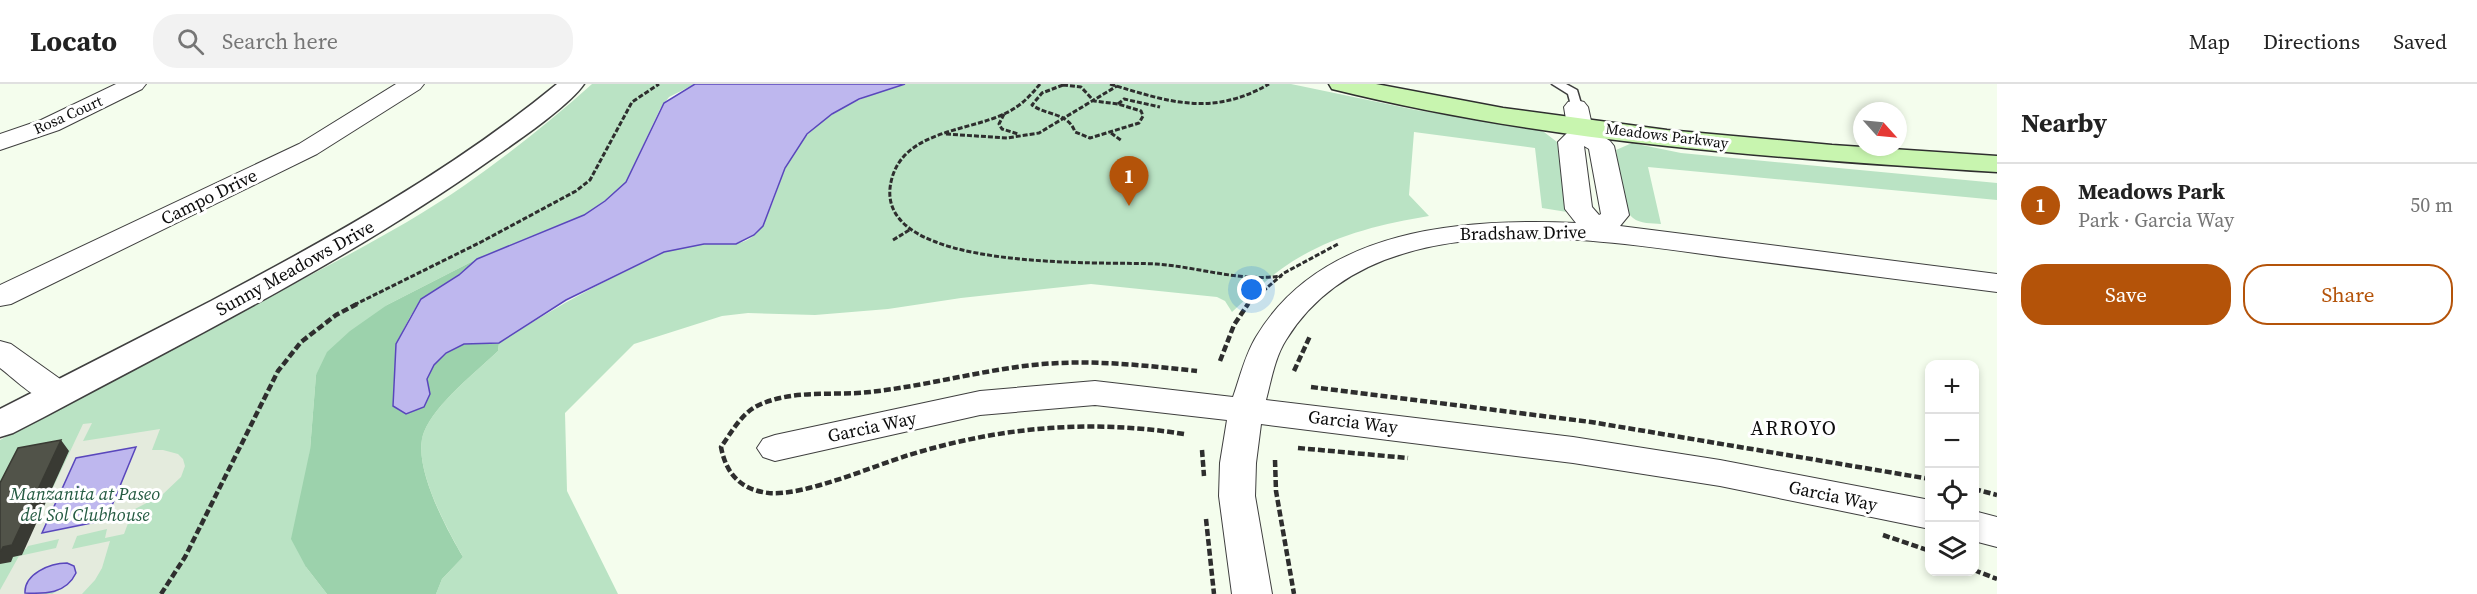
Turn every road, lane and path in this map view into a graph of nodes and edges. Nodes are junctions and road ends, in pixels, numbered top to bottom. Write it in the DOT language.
graph roads {
  1 [pos="134,84"];
  2 [pos="412,84"];
  3 [pos="572,84"];
  4 [pos="659,84"];
  5 [pos="1040,84"];
  6 [pos="1110,84"];
  7 [pos="1269,84"];
  8 [pos="1341,84"];
  9 [pos="1423,84"];
  10 [pos="1557,84"];
  11 [pos="1117,86"];
  12 [pos="1155,96"];
  13 [pos="1094,101"];
  14 [pos="1118,104"];
  15 [pos="1148,104"];
  16 [pos="1160,107"];
  17 [pos="1004,114"];
  18 [pos="1067,118"];
  19 [pos="1579,122"];
  20 [pos="1110,132"];
  21 [pos="939,135"];
  22 [pos="1025,135"];
  23 [pos="1853,135"];
  24 [pos="1907,139"];
  25 [pos="1122,141"];
  26 [pos="0,142"];
  27 [pos="1997,144"];
  28 [pos="1997,164"];
  29 [pos="912,229"];
  30 [pos="1599,232"];
  31 [pos="893,240"];
  32 [pos="1282,276"];
  33 [pos="1246,280"];
  34 [pos="1997,283"];
  35 [pos="0,297"];
  36 [pos="1254,299"];
  37 [pos="1312,331"];
  38 [pos="0,352"];
  39 [pos="1294,371"];
  40 [pos="58,394"];
  41 [pos="1246,410"];
  42 [pos="0,424"];
  43 [pos="776,448"];
  44 [pos="1298,448"];
  45 [pos="1417,459"];
  46 [pos="1275,460"];
  47 [pos="1979,490"];
  48 [pos="1997,495"];
  49 [pos="1925,514"];
  50 [pos="1979,527"];
  51 [pos="1997,532"];
  52 [pos="1874,533"];
  53 [pos="1925,550"];
  54 [pos="1979,572"];
  55 [pos="1997,579"];
  56 [pos="161,594"];
  57 [pos="1252,594"];
  58 [pos="1293,594"];
  1 -- 26 [label="street, Rosa Court"];
  2 -- 35 [label="street, Campo Drive"];
  3 -- 40 [label="street, Sunny Meadows Drive"];
  4 -- 56 [label="path"];
  5 -- 17 [label="path"];
  6 -- 11 [label="path"];
  7 -- 12 [label="path"];
  8 -- 19 [label="main road, Meadows Parkway"];
  9 -- 19 [label="main road, Meadows Parkway"];
  10 -- 19 [label="lane"];
  11 -- 12 [label="path"];
  11 -- 13 [label="path"];
  12 -- 15 [label="path"];
  13 -- 14 [label="path"];
  13 -- 18 [label="path"];
  13 -- 18 [label="path"];
  14 -- 15 [label="path"];
  14 -- 20 [label="path"];
  15 -- 16 [label="path"];
  17 -- 21 [label="path"];
  17 -- 22 [label="path"];
  18 -- 20 [label="path"];
  18 -- 22 [label="path"];
  19 -- 23 [label="main road, Meadows Parkway"];
  19 -- 28 [label="main road, Meadows Parkway"];
  19 -- 30 [label="street"];
  20 -- 25 [label="path"];
  21 -- 22 [label="path"];
  21 -- 29 [label="path"];
  24 -- 27 [label="main road"];
  29 -- 31 [label="path"];
  29 -- 33 [label="path"];
  30 -- 34 [label="street, Bradshaw Drive"];
  30 -- 41 [label="street, Bradshaw Drive"];
  32 -- 33 [label="path"];
  33 -- 36 [label="path"];
  37 -- 39 [label="path"];
  38 -- 40 [label="street"];
  40 -- 42 [label="street, Sunny Meadows Drive"];
  41 -- 43 [label="street, Garcia Way"];
  41 -- 49 [label="street, Garcia Way"];
  41 -- 57 [label="street, Bradshaw Drive"];
  44 -- 45 [label="path"];
  46 -- 58 [label="path"];
  47 -- 48 [label="path"];
  50 -- 51 [label="street"];
  52 -- 53 [label="path"];
  54 -- 55 [label="path"];
}
